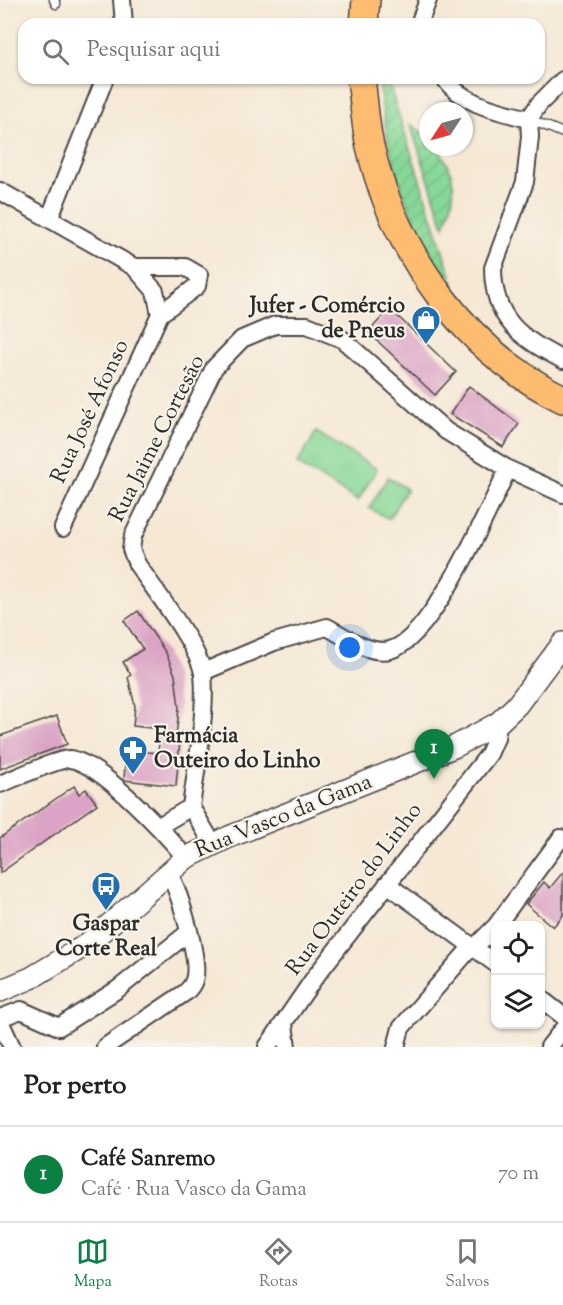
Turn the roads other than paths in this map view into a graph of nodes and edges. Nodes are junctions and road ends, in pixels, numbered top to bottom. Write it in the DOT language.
graph roads {
  1 [pos="122,0"];
  2 [pos="366,0"];
  3 [pos="428,0"];
  4 [pos="124,18"];
  5 [pos="364,18"];
  6 [pos="421,18"];
  7 [pos="563,80"];
  8 [pos="103,84"];
  9 [pos="362,84"];
  10 [pos="451,84"];
  11 [pos="529,119"];
  12 [pos="563,134"];
  13 [pos="2,194"];
  14 [pos="50,217"];
  15 [pos="134,267"];
  16 [pos="160,314"];
  17 [pos="563,360"];
  18 [pos="563,399"];
  19 [pos="508,469"];
  20 [pos="563,494"];
  21 [pos="63,528"];
  22 [pos="563,643"];
  23 [pos="203,672"];
  24 [pos="498,723"];
  25 [pos="0,783"];
  26 [pos="191,807"];
  27 [pos="159,826"];
  28 [pos="561,838"];
  29 [pos="213,844"];
  30 [pos="186,858"];
  31 [pos="169,873"];
  32 [pos="387,884"];
  33 [pos="500,921"];
  34 [pos="491,931"];
  35 [pos="189,932"];
  36 [pos="474,948"];
  37 [pos="491,961"];
  38 [pos="0,991"];
  39 [pos="545,1002"];
  40 [pos="563,1016"];
  41 [pos="0,1020"];
  42 [pos="284,1024"];
  43 [pos="563,1029"];
  44 [pos="12,1047"];
  45 [pos="105,1047"];
  46 [pos="267,1047"];
  47 [pos="287,1047"];
  48 [pos="396,1047"];
  49 [pos="549,1047"];
  1 -- 4 [label="street"];
  2 -- 5 [label="main road"];
  3 -- 6 [label="street"];
  7 -- 11 [label="street"];
  8 -- 14 [label="street"];
  9 -- 18 [label="main road"];
  10 -- 11 [label="street"];
  11 -- 12 [label="lane"];
  11 -- 17 [label="street"];
  13 -- 14 [label="street, Rua José Afonso"];
  14 -- 15 [label="street, Rua José Afonso"];
  15 -- 16 [label="street, Rua José Afonso"];
  15 -- 16 [label="street, Rua José Afonso"];
  16 -- 21 [label="street, Rua José Afonso"];
  19 -- 20 [label="street, Rua Jaime Cortesão"];
  19 -- 23 [label="street"];
  19 -- 23 [label="street, Rua Jaime Cortesão"];
  22 -- 24 [label="street, Rua Vasco da Gama"];
  23 -- 26 [label="street"];
  24 -- 29 [label="street, Rua Vasco da Gama"];
  24 -- 32 [label="street, Rua Outeiro do Linho"];
  25 -- 27 [label="street"];
  26 -- 27 [label="street"];
  26 -- 29 [label="street"];
  27 -- 30 [label="street"];
  28 -- 33 [label="street"];
  29 -- 30 [label="street, Rua Vasco da Gama"];
  30 -- 31 [label="street, Rua Vasco da Gama"];
  31 -- 35 [label="street"];
  31 -- 38 [label="street, Rua Vasco da Gama"];
  32 -- 36 [label="street"];
  32 -- 42 [label="street, Rua Outeiro do Linho"];
  34 -- 36 [label="street"];
  35 -- 41 [label="street"];
  35 -- 45 [label="street"];
  36 -- 37 [label="street"];
  36 -- 48 [label="street"];
  39 -- 40 [label="street"];
  41 -- 44 [label="street"];
  42 -- 46 [label="street, Rua Outeiro do Linho"];
  42 -- 47 [label="street"];
  43 -- 49 [label="street"];
}
